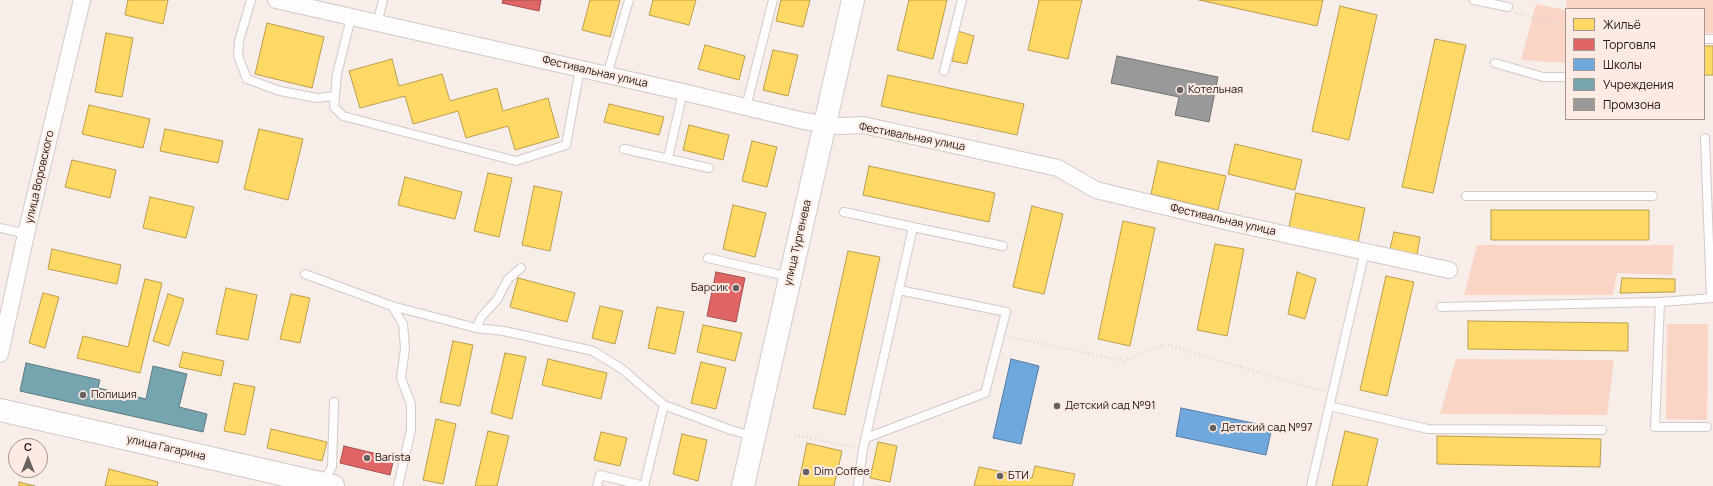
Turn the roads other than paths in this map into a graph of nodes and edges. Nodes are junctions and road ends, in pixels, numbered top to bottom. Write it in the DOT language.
graph roads {
  1 [pos="82,0"];
  2 [pos="251,0"];
  3 [pos="383,0"];
  4 [pos="629,0"];
  5 [pos="773,0"];
  6 [pos="853,0"];
  7 [pos="867,0"];
  8 [pos="962,0"];
  9 [pos="1474,0"];
  10 [pos="284,1"];
  11 [pos="1511,10"];
  12 [pos="351,18"];
  13 [pos="377,24"];
  14 [pos="1495,63"];
  15 [pos="580,69"];
  16 [pos="944,71"];
  17 [pos="607,75"];
  18 [pos="1565,77"];
  19 [pos="683,92"];
  20 [pos="334,96"];
  21 [pos="746,107"];
  22 [pos="832,125"];
  23 [pos="1705,138"];
  24 [pos="624,149"];
  25 [pos="668,158"];
  26 [pos="709,168"];
  27 [pos="1466,196"];
  28 [pos="1653,196"];
  29 [pos="844,212"];
  30 [pos="914,227"];
  31 [pos="0,228"];
  32 [pos="26,234"];
  33 [pos="1003,246"];
  34 [pos="1365,251"];
  35 [pos="708,258"];
  36 [pos="521,268"];
  37 [pos="1449,270"];
  38 [pos="305,274"];
  39 [pos="790,277"];
  40 [pos="899,290"];
  41 [pos="1712,298"];
  42 [pos="1660,302"];
  43 [pos="392,306"];
  44 [pos="1441,306"];
  45 [pos="4,311"];
  46 [pos="476,328"];
  47 [pos="0,354"];
  48 [pos="334,402"];
  49 [pos="664,405"];
  50 [pos="1329,406"];
  51 [pos="0,410"];
  52 [pos="1707,426"];
  53 [pos="1602,430"];
  54 [pos="754,436"];
  55 [pos="866,438"];
  56 [pos="325,485"];
  57 [pos="398,486"];
  58 [pos="597,486"];
  59 [pos="743,486"];
  60 [pos="758,486"];
  61 [pos="858,486"];
  62 [pos="1311,486"];
  1 -- 32 [label="street, улица Воровского"];
  2 -- 20 [label="lane"];
  3 -- 13 [label="lane"];
  4 -- 17 [label="lane"];
  5 -- 21 [label="lane"];
  6 -- 22 [label="main road, улица Тургенева"];
  7 -- 22 [label="main road, улица Тургенева"];
  8 -- 16 [label="lane"];
  9 -- 11 [label="lane"];
  10 -- 12 [label="street, Фестивальная улица"];
  12 -- 13 [label="street, Фестивальная улица"];
  12 -- 20 [label="lane"];
  13 -- 15 [label="street, Фестивальная улица"];
  14 -- 18 [label="lane"];
  15 -- 17 [label="street, Фестивальная улица"];
  15 -- 20 [label="lane"];
  17 -- 19 [label="street, Фестивальная улица"];
  19 -- 21 [label="street, Фестивальная улица"];
  19 -- 25 [label="lane"];
  21 -- 22 [label="street, Фестивальная улица"];
  22 -- 34 [label="street, Фестивальная улица"];
  22 -- 39 [label="main road, улица Тургенева"];
  22 -- 60 [label="main road, улица Тургенева"];
  23 -- 41 [label="lane"];
  24 -- 25 [label="lane"];
  25 -- 26 [label="lane"];
  27 -- 28 [label="lane"];
  29 -- 30 [label="lane"];
  30 -- 33 [label="lane"];
  30 -- 40 [label="lane"];
  31 -- 32 [label="lane"];
  32 -- 45 [label="street, улица Воровского"];
  34 -- 37 [label="street, Фестивальная улица"];
  34 -- 50 [label="lane"];
  35 -- 39 [label="lane"];
  36 -- 46 [label="lane"];
  38 -- 43 [label="lane"];
  39 -- 54 [label="main road, улица Тургенева"];
  40 -- 55 [label="lane"];
  40 -- 55 [label="lane"];
  41 -- 42 [label="lane"];
  42 -- 44 [label="lane"];
  42 -- 52 [label="lane"];
  43 -- 46 [label="lane"];
  43 -- 57 [label="lane"];
  45 -- 47 [label="street, улица Воровского"];
  46 -- 49 [label="lane"];
  48 -- 56 [label="lane"];
  49 -- 54 [label="lane"];
  49 -- 58 [label="lane"];
  50 -- 53 [label="lane"];
  50 -- 62 [label="lane"];
  51 -- 56 [label="main road, улица Гагарина"];
  54 -- 59 [label="main road, улица Тургенева"];
  55 -- 61 [label="lane"];
}
